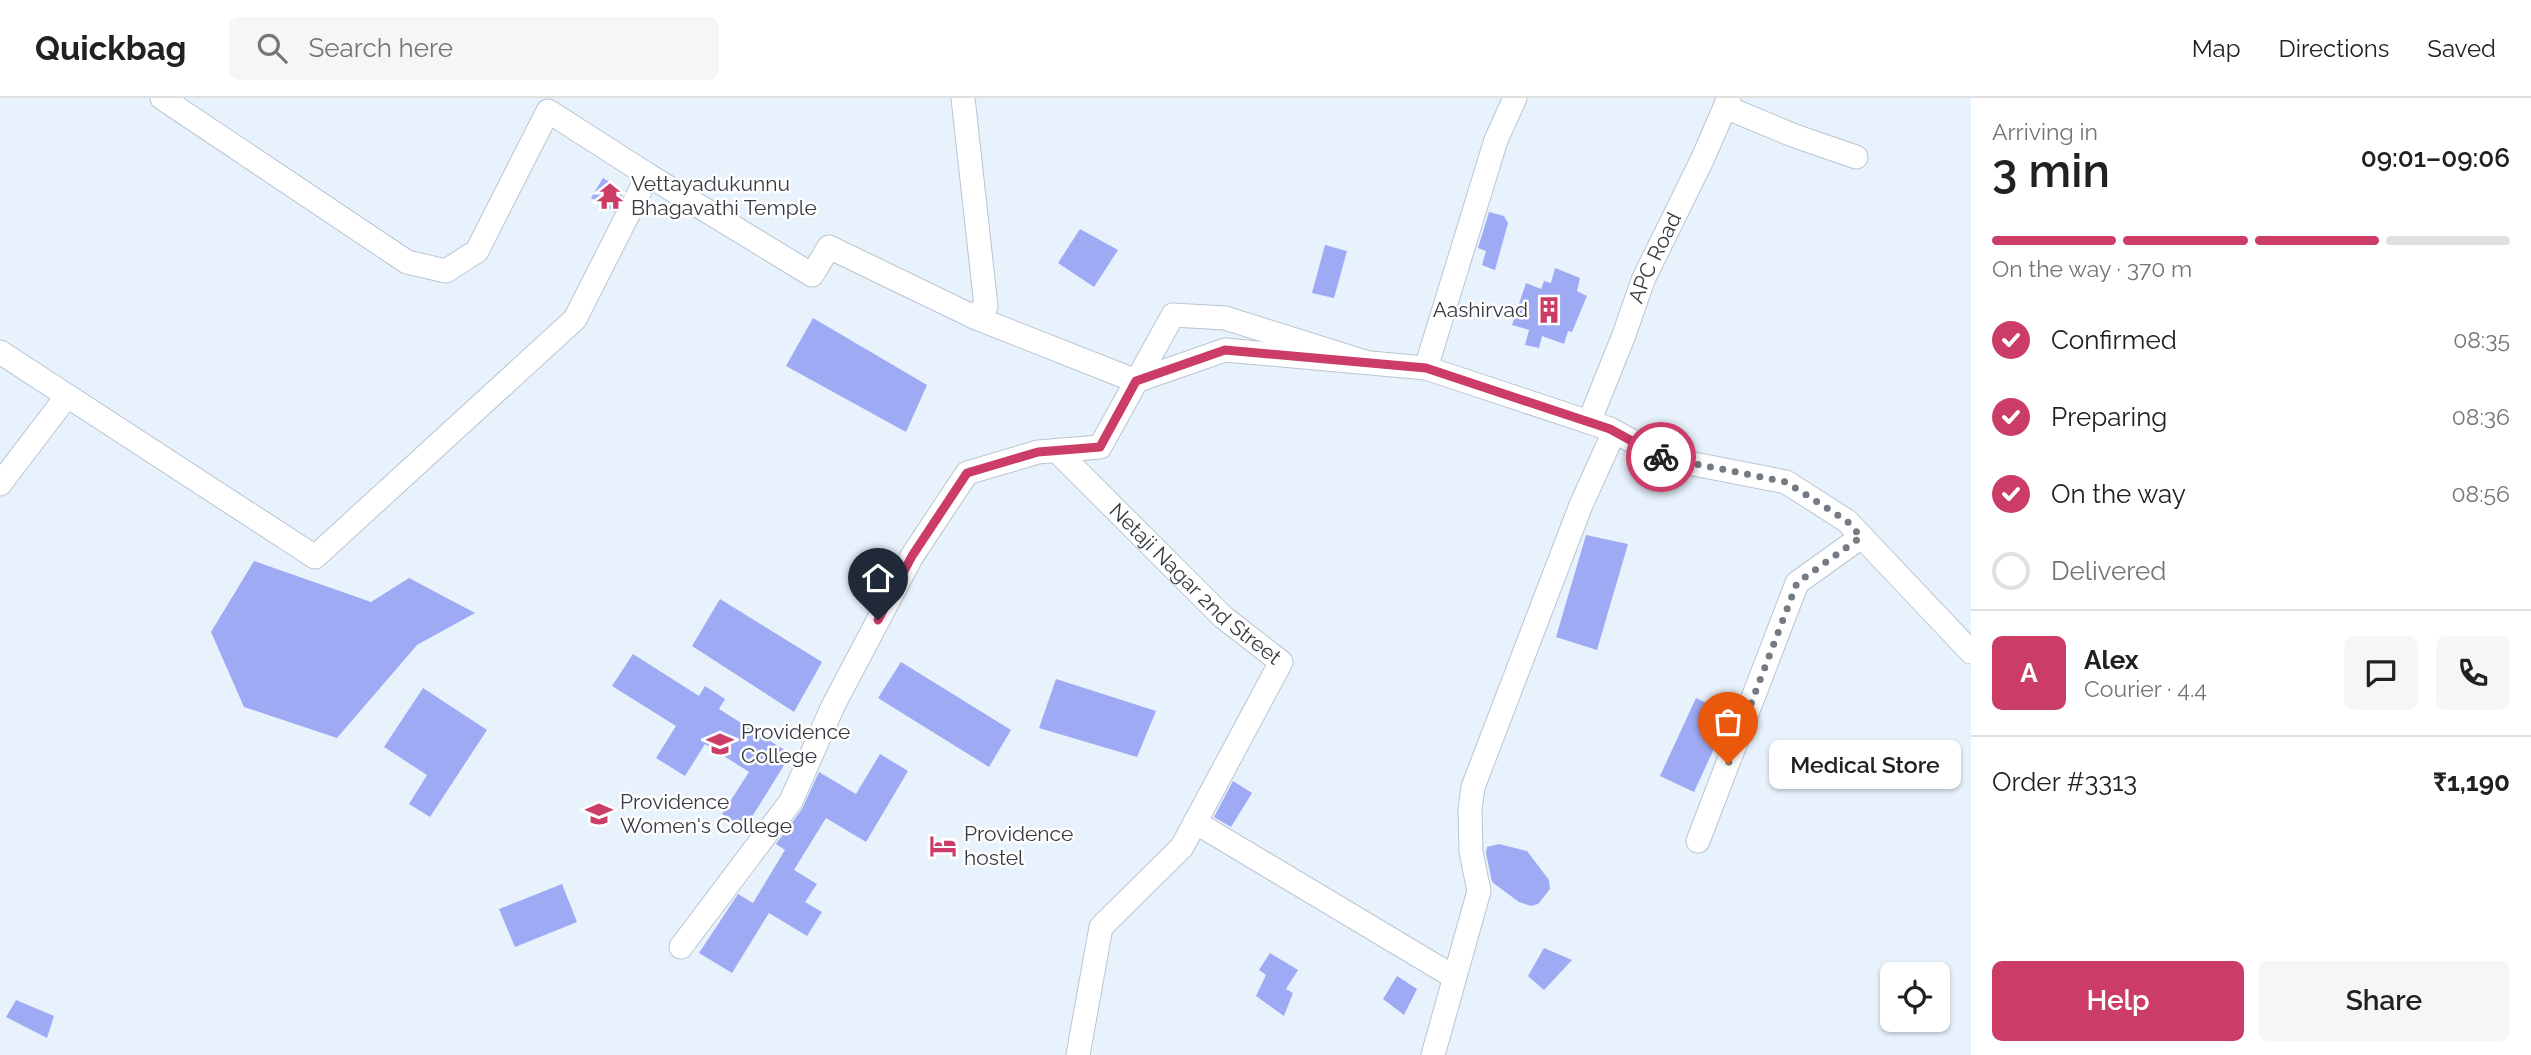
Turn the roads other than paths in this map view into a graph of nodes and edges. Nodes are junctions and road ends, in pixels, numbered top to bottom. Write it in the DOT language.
graph roads {
  1 [pos="162,98"];
  2 [pos="963,98"];
  3 [pos="1515,98"];
  4 [pos="1727,102"];
  5 [pos="1856,157"];
  6 [pos="648,174"];
  7 [pos="974,317"];
  8 [pos="0,352"];
  9 [pos="1365,362"];
  10 [pos="1426,368"];
  11 [pos="1136,381"];
  12 [pos="66,396"];
  13 [pos="1589,422"];
  14 [pos="1614,432"];
  15 [pos="1057,451"];
  16 [pos="0,484"];
  17 [pos="1861,537"];
  18 [pos="1971,652"];
  19 [pos="1195,822"];
  20 [pos="1698,841"];
  21 [pos="681,947"];
  22 [pos="1454,977"];
  23 [pos="1078,1055"];
  24 [pos="1433,1055"];
  1 -- 6 [label="street"];
  2 -- 7 [label="street"];
  3 -- 10 [label="street"];
  4 -- 5 [label="street"];
  4 -- 13 [label="street, APC Road"];
  6 -- 7 [label="street"];
  6 -- 12 [label="street"];
  7 -- 11 [label="street"];
  8 -- 12 [label="street"];
  9 -- 10 [label="street"];
  9 -- 11 [label="street"];
  9 -- 11 [label="street"];
  10 -- 13 [label="street"];
  11 -- 15 [label="street"];
  12 -- 16 [label="street"];
  13 -- 14 [label="street"];
  14 -- 17 [label="street"];
  14 -- 22 [label="street"];
  15 -- 19 [label="street, Netaji Nagar 2nd Street"];
  15 -- 21 [label="street"];
  17 -- 18 [label="street"];
  17 -- 20 [label="street"];
  19 -- 22 [label="street"];
  19 -- 23 [label="street, Netaji Nagar 2nd Street"];
  22 -- 24 [label="street"];
}
